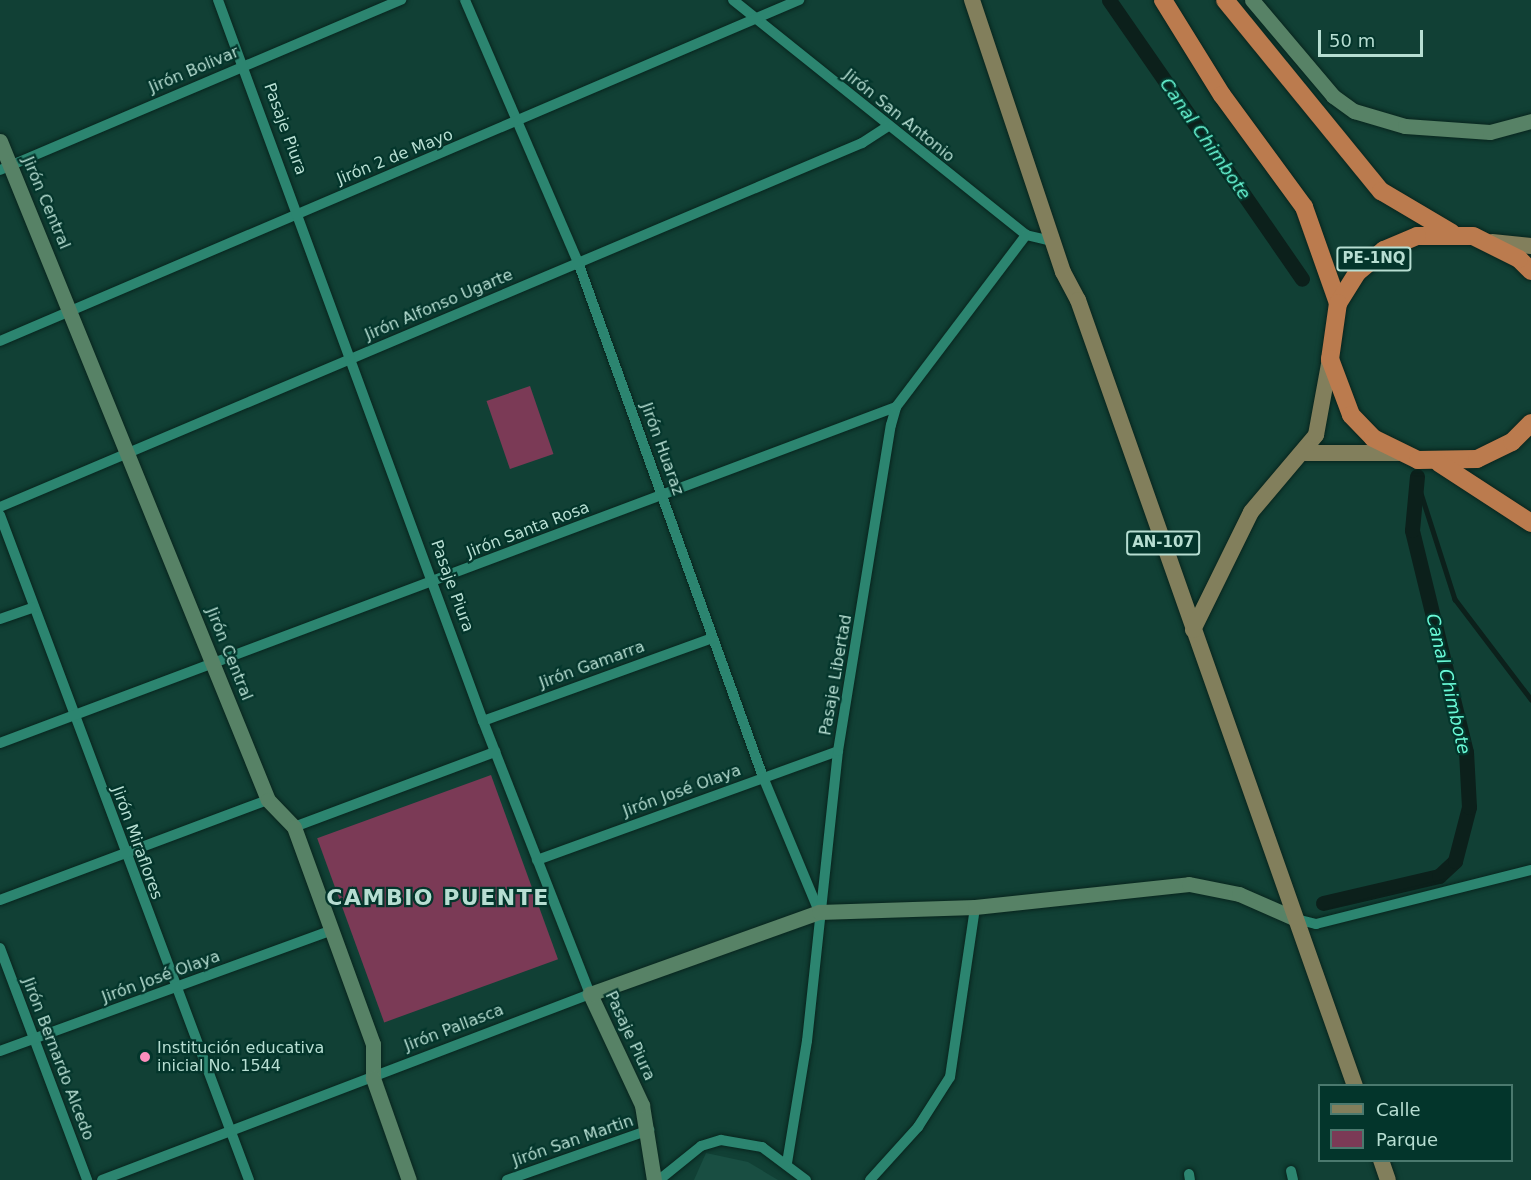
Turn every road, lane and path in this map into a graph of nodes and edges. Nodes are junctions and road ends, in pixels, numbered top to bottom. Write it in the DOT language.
graph roads {
  1 [pos="218,0"];
  2 [pos="401,0"];
  3 [pos="465,0"];
  4 [pos="733,0"];
  5 [pos="799,0"];
  6 [pos="972,0"];
  7 [pos="1163,0"];
  8 [pos="1225,0"];
  9 [pos="1252,0"];
  10 [pos="753,18"];
  11 [pos="242,66"];
  12 [pos="1531,121"];
  13 [pos="519,122"];
  14 [pos="887,127"];
  15 [pos="1513,129"];
  16 [pos="1531,130"];
  17 [pos="0,141"];
  18 [pos="5,168"];
  19 [pos="297,214"];
  20 [pos="1452,233"];
  21 [pos="1026,234"];
  22 [pos="1053,241"];
  23 [pos="1492,242"];
  24 [pos="1531,246"];
  25 [pos="578,262"];
  26 [pos="1531,272"];
  27 [pos="1338,303"];
  28 [pos="74,311"];
  29 [pos="0,340"];
  30 [pos="351,359"];
  31 [pos="1330,359"];
  32 [pos="896,406"];
  33 [pos="1531,423"];
  34 [pos="131,453"];
  35 [pos="1305,453"];
  36 [pos="1399,453"];
  37 [pos="1439,463"];
  38 [pos="664,495"];
  39 [pos="0,507"];
  40 [pos="0,515"];
  41 [pos="1531,523"];
  42 [pos="431,583"];
  43 [pos="34,607"];
  44 [pos="0,620"];
  45 [pos="1193,630"];
  46 [pos="712,638"];
  47 [pos="214,663"];
  48 [pos="74,715"];
  49 [pos="483,721"];
  50 [pos="0,743"];
  51 [pos="838,751"];
  52 [pos="495,752"];
  53 [pos="763,777"];
  54 [pos="268,800"];
  55 [pos="294,827"];
  56 [pos="124,852"];
  57 [pos="537,860"];
  58 [pos="1531,870"];
  59 [pos="0,900"];
  60 [pos="975,907"];
  61 [pos="819,912"];
  62 [pos="1296,919"];
  63 [pos="332,930"];
  64 [pos="0,948"];
  65 [pos="176,987"];
  66 [pos="590,994"];
  67 [pos="34,1039"];
  68 [pos="0,1051"];
  69 [pos="373,1078"];
  70 [pos="1354,1084"];
  71 [pos="649,1130"];
  72 [pos="231,1131"];
  73 [pos="1381,1162"];
  74 [pos="787,1163"];
  75 [pos="87,1180"];
  76 [pos="102,1180"];
  77 [pos="249,1180"];
  78 [pos="409,1180"];
  79 [pos="507,1180"];
  80 [pos="656,1180"];
  81 [pos="806,1180"];
  82 [pos="870,1180"];
  83 [pos="1388,1180"];
  1 -- 11 [label="street, Pasaje Piura"];
  2 -- 11 [label="street, Jirón Bolivar"];
  3 -- 13 [label="street, Jirón Huaraz"];
  4 -- 10 [label="street, Jirón San Antonio"];
  5 -- 10 [label="street, Jirón 2 de Mayo"];
  6 -- 22 [label="main road, AN-107"];
  7 -- 27 [label="highway, PE-1NQ"];
  8 -- 20 [label="highway, PE-1NQ"];
  9 -- 15 [label="street"];
  10 -- 13 [label="street, Jirón 2 de Mayo"];
  10 -- 14 [label="street, Jirón San Antonio"];
  11 -- 18 [label="street, Jirón Bolivar"];
  11 -- 19 [label="street, Pasaje Piura"];
  12 -- 15 [label="street"];
  13 -- 19 [label="street, Jirón 2 de Mayo"];
  13 -- 25 [label="street, Jirón Huaraz"];
  14 -- 21 [label="street, Jirón San Antonio"];
  14 -- 25 [label="street, Jirón Alfonso Ugarte"];
  15 -- 16 [label="street"];
  17 -- 18 [label="street, Jirón Central"];
  18 -- 28 [label="street, Jirón Central"];
  19 -- 28 [label="street, Jirón 2 de Mayo"];
  19 -- 30 [label="street, Pasaje Piura"];
  20 -- 23 [label="highway, PE-1NQ"];
  20 -- 27 [label="highway, PE-1NQ"];
  21 -- 22 [label="street, Jirón San Antonio"];
  21 -- 32 [label="street, Pasaje Libertad"];
  22 -- 45 [label="main road, AN-107"];
  23 -- 24 [label="main road"];
  23 -- 26 [label="highway, PE-1NQ"];
  25 -- 30 [label="street, Jirón Alfonso Ugarte"];
  25 -- 38 [label="street, Jirón Huaraz"];
  27 -- 31 [label="highway, PE-1NQ"];
  28 -- 29 [label="street, Jirón 2 de Mayo"];
  28 -- 34 [label="street, Jirón Central"];
  30 -- 34 [label="street, Jirón Alfonso Ugarte"];
  30 -- 42 [label="street, Pasaje Piura"];
  31 -- 35 [label="main road"];
  31 -- 36 [label="highway, PE-1NQ"];
  32 -- 38 [label="street, Jirón Santa Rosa"];
  32 -- 51 [label="street, Pasaje Libertad"];
  33 -- 37 [label="highway, PE-1NQ"];
  34 -- 39 [label="street, Jirón Alfonso Ugarte"];
  34 -- 47 [label="street, Jirón Central"];
  35 -- 36 [label="main road"];
  35 -- 45 [label="main road"];
  36 -- 37 [label="highway, PE-1NQ"];
  37 -- 41 [label="highway, PE-1NQ"];
  38 -- 42 [label="street, Jirón Santa Rosa"];
  38 -- 46 [label="street, Jirón Huaraz"];
  40 -- 43 [label="street, Jirón Miraflores"];
  42 -- 47 [label="street, Jirón Santa Rosa"];
  42 -- 49 [label="street, Pasaje Piura"];
  43 -- 44 [label="street"];
  43 -- 48 [label="street, Jirón Miraflores"];
  45 -- 62 [label="main road, AN-107"];
  46 -- 49 [label="street, Jirón Gamarra"];
  46 -- 53 [label="street, Jirón Huaraz"];
  47 -- 48 [label="street, Jirón Santa Rosa"];
  47 -- 54 [label="street, Jirón Central"];
  48 -- 50 [label="street, Jirón Santa Rosa"];
  48 -- 56 [label="street, Jirón Miraflores"];
  49 -- 52 [label="street, Pasaje Piura"];
  51 -- 53 [label="street, Jirón José Olaya"];
  51 -- 61 [label="street, Pasaje Libertad"];
  52 -- 55 [label="street"];
  52 -- 57 [label="street, Pasaje Piura"];
  53 -- 57 [label="street, Jirón José Olaya"];
  53 -- 61 [label="street, Jirón Huaraz"];
  54 -- 55 [label="street, Jirón Central"];
  54 -- 56 [label="street"];
  55 -- 63 [label="street, Jirón Central"];
  56 -- 59 [label="street"];
  56 -- 65 [label="street, Jirón Miraflores"];
  57 -- 66 [label="street, Pasaje Piura"];
  58 -- 62 [label="street"];
  60 -- 61 [label="street, Jirón Pallasca"];
  60 -- 62 [label="street, Jirón Pallasca"];
  60 -- 82 [label="street"];
  61 -- 66 [label="street, Jirón Pallasca"];
  61 -- 74 [label="street, Pasaje Libertad"];
  62 -- 70 [label="main road, AN-107"];
  63 -- 65 [label="street, Jirón José Olaya"];
  63 -- 69 [label="street, Jirón Central"];
  64 -- 67 [label="street, Jirón Bernardo Alcedo"];
  65 -- 67 [label="street, Jirón José Olaya"];
  65 -- 72 [label="street, Jirón Miraflores"];
  66 -- 69 [label="street, Jirón Pallasca"];
  66 -- 71 [label="street, Pasaje Piura"];
  67 -- 68 [label="street, Jirón José Olaya"];
  67 -- 75 [label="street, Jirón Bernardo Alcedo"];
  69 -- 72 [label="street, Jirón Pallasca"];
  69 -- 78 [label="street, Jirón Central"];
  71 -- 79 [label="street, Jirón San Martin"];
  71 -- 80 [label="street, Pasaje Piura"];
  72 -- 76 [label="street, Jirón Pallasca"];
  72 -- 77 [label="street, Jirón Miraflores"];
  73 -- 83 [label="main road"];
  74 -- 80 [label="street"];
  74 -- 81 [label="street"];
}
